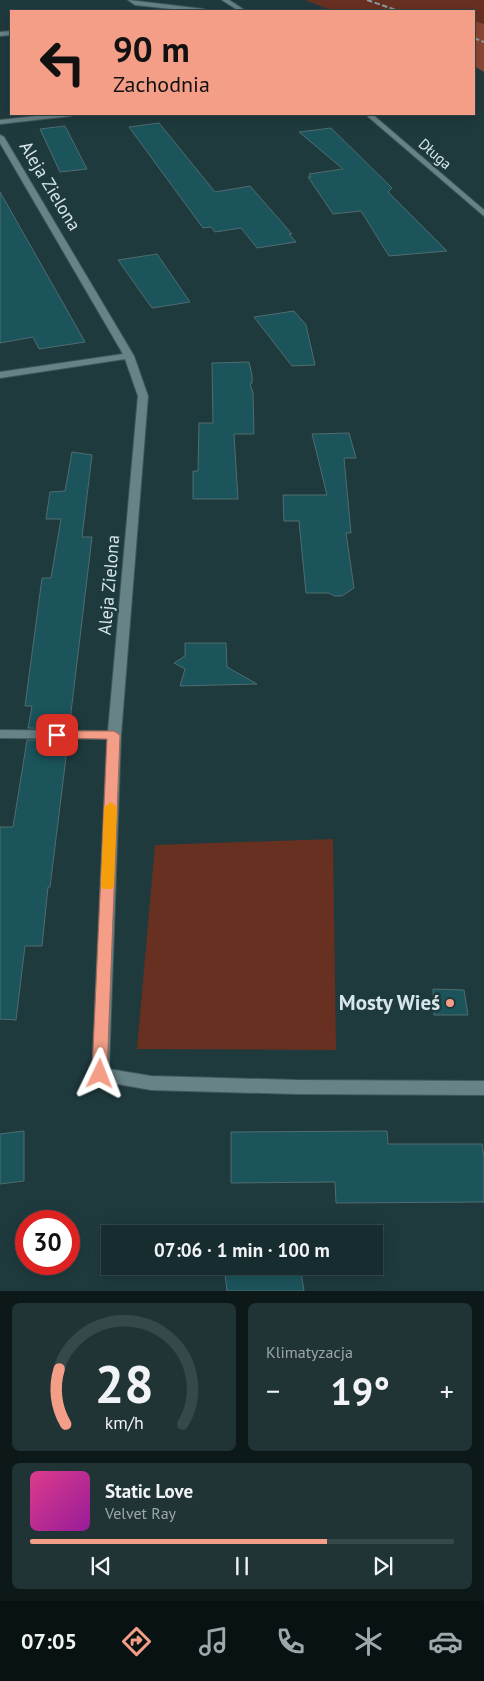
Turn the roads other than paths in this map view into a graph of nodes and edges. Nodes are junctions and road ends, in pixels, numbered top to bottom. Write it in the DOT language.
graph roads {
  1 [pos="131,0"];
  2 [pos="224,0"];
  3 [pos="185,10"];
  4 [pos="241,10"];
  5 [pos="62,115"];
  6 [pos="369,115"];
  7 [pos="0,122"];
  8 [pos="0,137"];
  9 [pos="484,214"];
  10 [pos="129,356"];
  11 [pos="0,376"];
  12 [pos="0,734"];
  13 [pos="114,735"];
  14 [pos="484,1088"];
  1 -- 3 [label="street"];
  2 -- 4 [label="street"];
  5 -- 7 [label="street"];
  6 -- 9 [label="street, Długa"];
  8 -- 10 [label="street, Aleja Zielona"];
  10 -- 11 [label="street"];
  10 -- 13 [label="street, Aleja Zielona"];
  12 -- 13 [label="street"];
  13 -- 14 [label="street, Aleja Zielona"];
}
